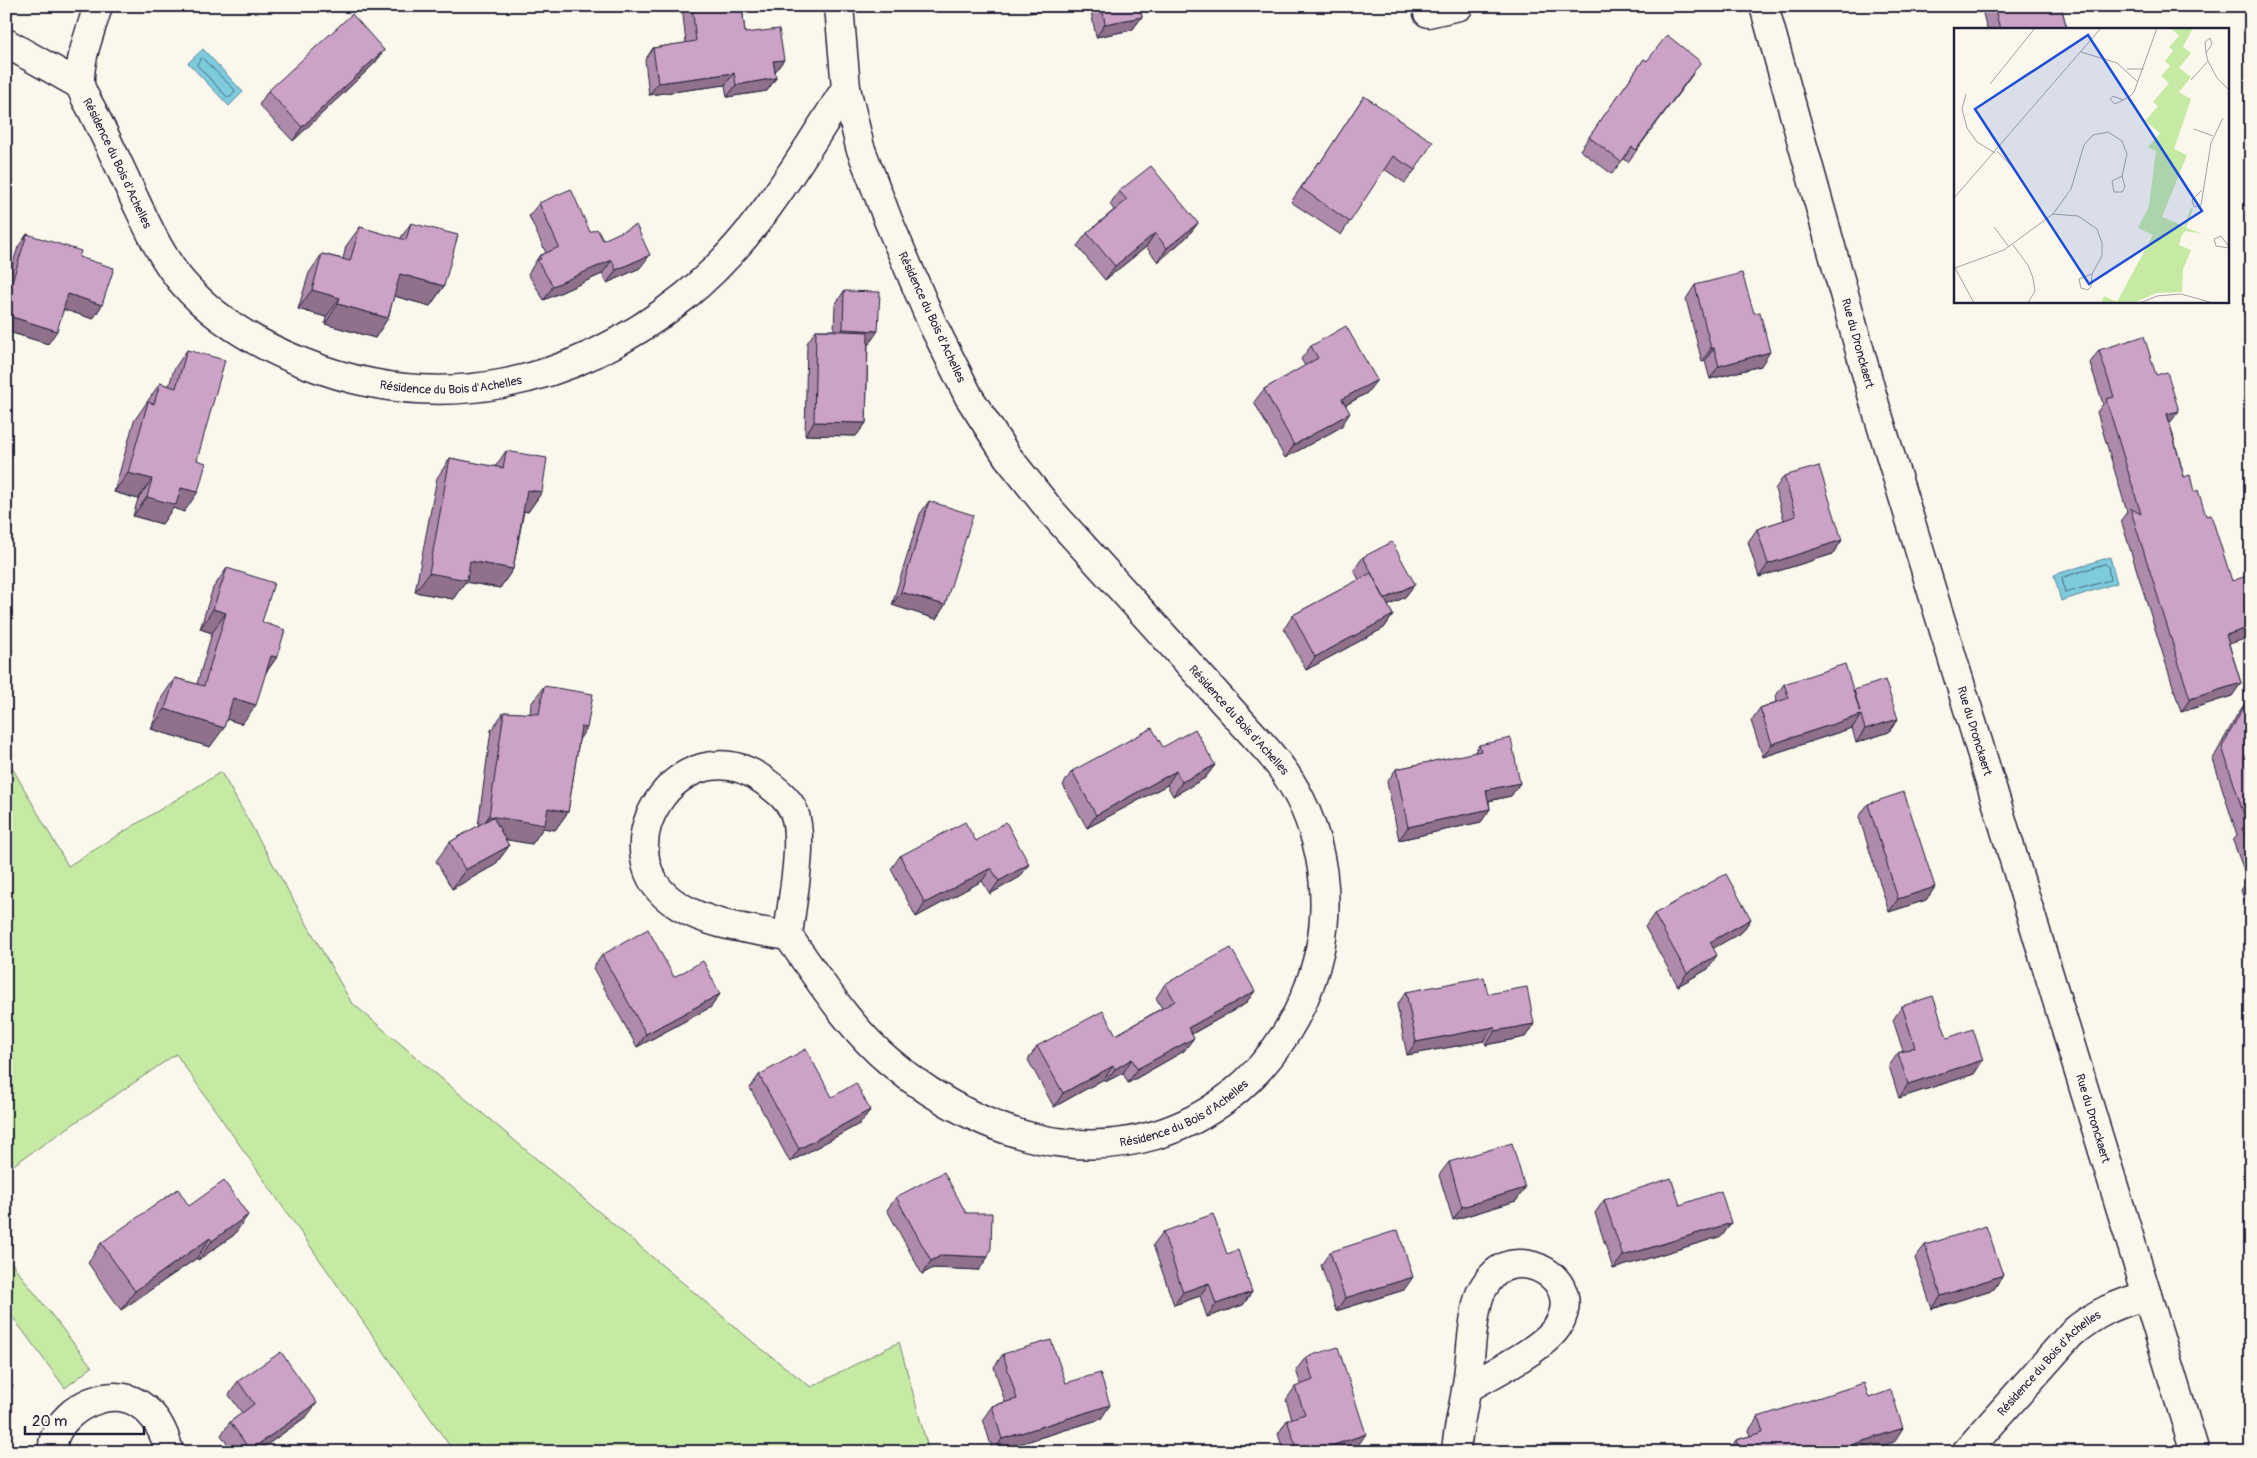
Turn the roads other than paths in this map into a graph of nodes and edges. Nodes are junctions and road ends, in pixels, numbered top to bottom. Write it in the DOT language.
graph roads {
  1 [pos="98,6"];
  2 [pos="839,6"];
  3 [pos="1459,6"];
  4 [pos="1764,6"];
  5 [pos="1428,12"];
  6 [pos="6,43"];
  7 [pos="80,85"];
  8 [pos="846,88"];
  9 [pos="788,936"];
  10 [pos="2147,1296"];
  11 [pos="1466,1389"];
  12 [pos="52,1452"];
  13 [pos="169,1452"];
  14 [pos="1456,1452"];
  15 [pos="1966,1452"];
  16 [pos="2195,1452"];
  1 -- 7 [label="street, Résidence du Bois d'Achelles"];
  2 -- 8 [label="street, Résidence du Bois d'Achelles"];
  3 -- 5 [label="street"];
  4 -- 10 [label="street, Rue du Dronckaert"];
  6 -- 7 [label="street, Résidence du Bois d'Achelles"];
  7 -- 8 [label="street, Résidence du Bois d'Achelles"];
  8 -- 9 [label="street, Résidence du Bois d'Achelles"];
  9 -- 9 [label="street"];
  10 -- 15 [label="street, Résidence du Bois d'Achelles"];
  10 -- 16 [label="street, Rue du Dronckaert"];
  11 -- 11 [label="street"];
  11 -- 14 [label="street"];
  12 -- 13 [label="street"];
}
